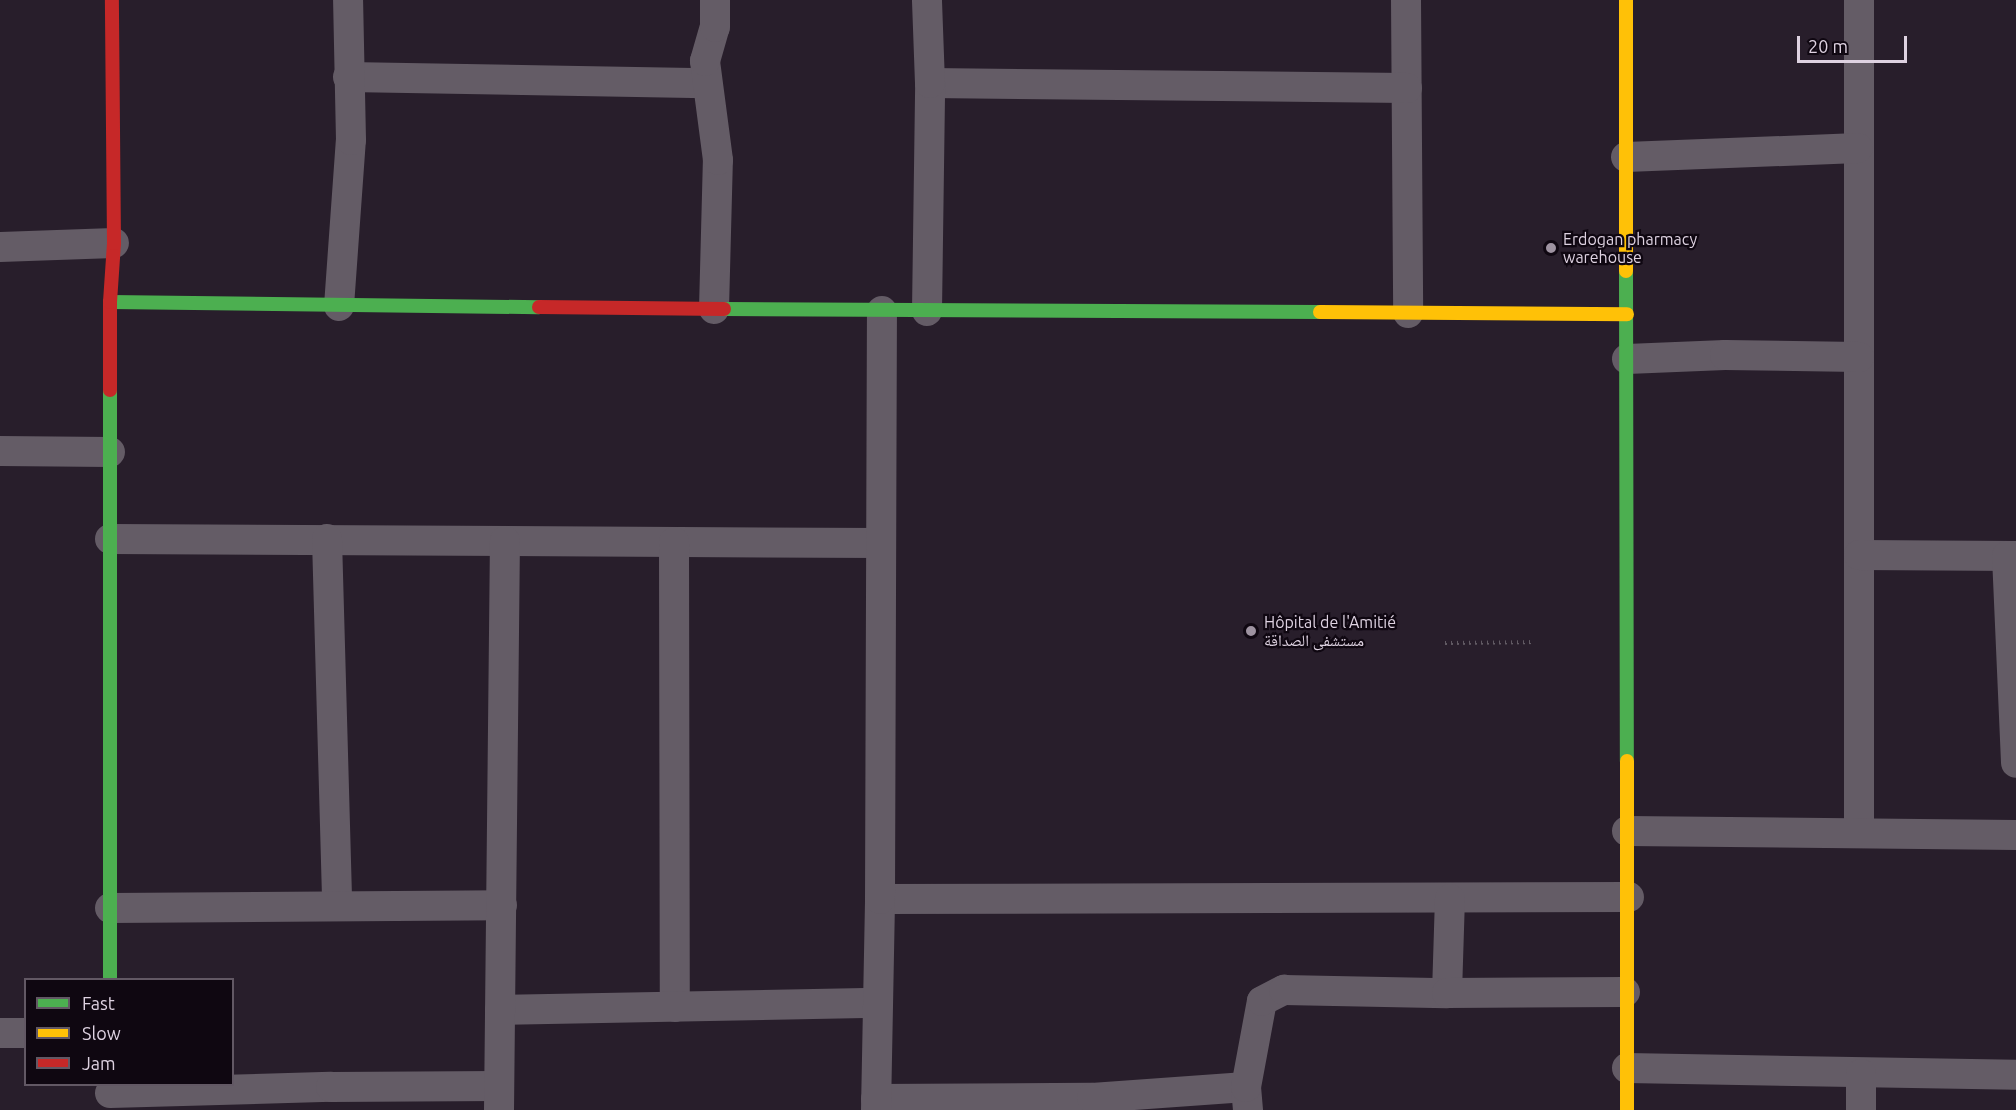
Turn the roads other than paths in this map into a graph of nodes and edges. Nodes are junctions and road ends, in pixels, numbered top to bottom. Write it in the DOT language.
graph roads {
  1 [pos="112,0"];
  2 [pos="348,0"];
  3 [pos="715,0"];
  4 [pos="927,0"];
  5 [pos="1406,0"];
  6 [pos="1626,0"];
  7 [pos="1859,0"];
  8 [pos="348,77"];
  9 [pos="708,83"];
  10 [pos="930,83"];
  11 [pos="1407,88"];
  12 [pos="1858,148"];
  13 [pos="1626,157"];
  14 [pos="114,243"];
  15 [pos="0,247"];
  16 [pos="110,302"];
  17 [pos="339,306"];
  18 [pos="714,309"];
  19 [pos="882,311"];
  20 [pos="927,311"];
  21 [pos="1408,313"];
  22 [pos="1627,314"];
  23 [pos="1859,357"];
  24 [pos="1627,359"];
  25 [pos="0,451"];
  26 [pos="110,452"];
  27 [pos="110,539"];
  28 [pos="327,539"];
  29 [pos="505,541"];
  30 [pos="674,542"];
  31 [pos="880,543"];
  32 [pos="1859,555"];
  33 [pos="2011,556"];
  34 [pos="2016,764"];
  35 [pos="1627,831"];
  36 [pos="1859,833"];
  37 [pos="2016,835"];
  38 [pos="1629,897"];
  39 [pos="1450,899"];
  40 [pos="880,900"];
  41 [pos="502,905"];
  42 [pos="337,906"];
  43 [pos="110,908"];
  44 [pos="110,978"];
  45 [pos="1625,992"];
  46 [pos="1447,993"];
  47 [pos="878,1003"];
  48 [pos="675,1007"];
  49 [pos="500,1010"];
  50 [pos="0,1033"];
  51 [pos="24,1033"];
  52 [pos="1627,1068"];
  53 [pos="1861,1074"];
  54 [pos="2016,1075"];
  55 [pos="110,1096"];
  56 [pos="331,1098"];
  57 [pos="499,1098"];
  58 [pos="1247,1098"];
  59 [pos="876,1104"];
  60 [pos="1092,1104"];
  61 [pos="1627,1110"];
  62 [pos="1861,1110"];
  1 -- 14 [label="street"];
  2 -- 8 [label="street"];
  3 -- 9 [label="street"];
  4 -- 10 [label="street"];
  5 -- 11 [label="street"];
  6 -- 13 [label="street"];
  7 -- 12 [label="street"];
  8 -- 9 [label="street"];
  8 -- 17 [label="street"];
  9 -- 18 [label="street"];
  10 -- 11 [label="street"];
  10 -- 20 [label="street"];
  11 -- 21 [label="street"];
  12 -- 13 [label="street"];
  12 -- 23 [label="street"];
  13 -- 22 [label="street"];
  14 -- 15 [label="street"];
  14 -- 16 [label="street"];
  16 -- 17 [label="street"];
  16 -- 26 [label="street"];
  17 -- 18 [label="street"];
  18 -- 19 [label="street"];
  19 -- 20 [label="street"];
  19 -- 31 [label="street"];
  20 -- 21 [label="street"];
  21 -- 22 [label="street"];
  22 -- 24 [label="street"];
  23 -- 24 [label="street"];
  23 -- 32 [label="street"];
  24 -- 35 [label="street"];
  25 -- 26 [label="street"];
  26 -- 27 [label="street"];
  27 -- 28 [label="street"];
  27 -- 43 [label="street"];
  28 -- 29 [label="street"];
  28 -- 42 [label="street"];
  29 -- 30 [label="street"];
  29 -- 41 [label="street"];
  30 -- 31 [label="street"];
  30 -- 48 [label="street"];
  31 -- 40 [label="street"];
  32 -- 33 [label="street"];
  32 -- 36 [label="street"];
  33 -- 34 [label="street"];
  35 -- 36 [label="street"];
  35 -- 38 [label="street"];
  36 -- 37 [label="street"];
  38 -- 39 [label="street"];
  38 -- 45 [label="street"];
  39 -- 40 [label="street"];
  39 -- 46 [label="street"];
  40 -- 47 [label="street"];
  41 -- 42 [label="street"];
  41 -- 49 [label="street"];
  42 -- 43 [label="street"];
  43 -- 44 [label="street"];
  45 -- 46 [label="street"];
  45 -- 52 [label="street"];
  46 -- 58 [label="street"];
  47 -- 48 [label="street"];
  47 -- 59 [label="street"];
  48 -- 49 [label="street"];
  49 -- 57 [label="street"];
  50 -- 51 [label="street"];
  52 -- 53 [label="street"];
  52 -- 61 [label="street"];
  53 -- 54 [label="street"];
  53 -- 62 [label="street"];
  55 -- 56 [label="street"];
  56 -- 57 [label="street"];
  58 -- 60 [label="street"];
  59 -- 60 [label="street"];
}
